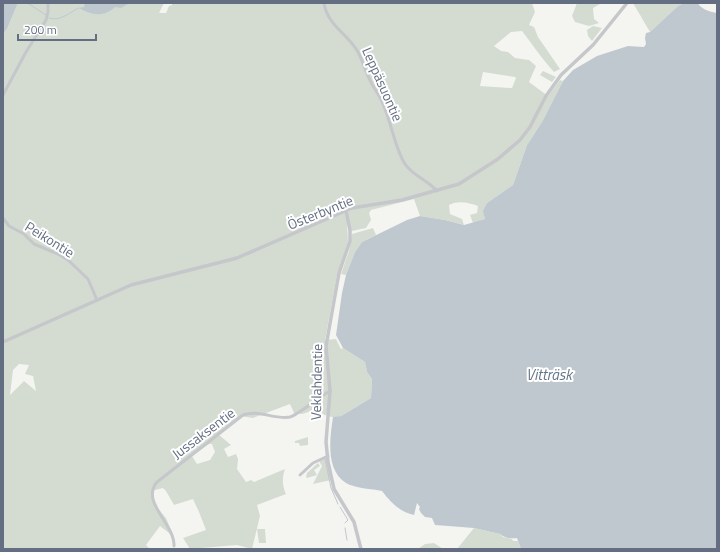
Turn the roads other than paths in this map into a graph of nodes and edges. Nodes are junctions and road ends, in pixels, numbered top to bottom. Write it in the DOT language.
graph roads {
  1 [pos="48,3"];
  2 [pos="324,3"];
  3 [pos="627,3"];
  4 [pos="3,95"];
  5 [pos="436,191"];
  6 [pos="346,211"];
  7 [pos="3,218"];
  8 [pos="96,300"];
  9 [pos="3,342"];
  10 [pos="330,390"];
  11 [pos="328,456"];
  12 [pos="300,475"];
  13 [pos="174,546"];
  14 [pos="361,549"];
  1 -- 4 [label="street"];
  2 -- 5 [label="street, Leppäsuontie"];
  3 -- 5 [label="street, Österbyntie"];
  5 -- 6 [label="street, Österbyntie"];
  6 -- 8 [label="street, Österbyntie"];
  6 -- 10 [label="street, Veklahdentie"];
  7 -- 8 [label="street, Peikontie"];
  8 -- 9 [label="street, Österbyntie"];
  10 -- 11 [label="street, Veklahdentie"];
  10 -- 13 [label="street, Jussaksentie"];
  11 -- 12 [label="street"];
  11 -- 14 [label="street, Veklahdentie"];
}
